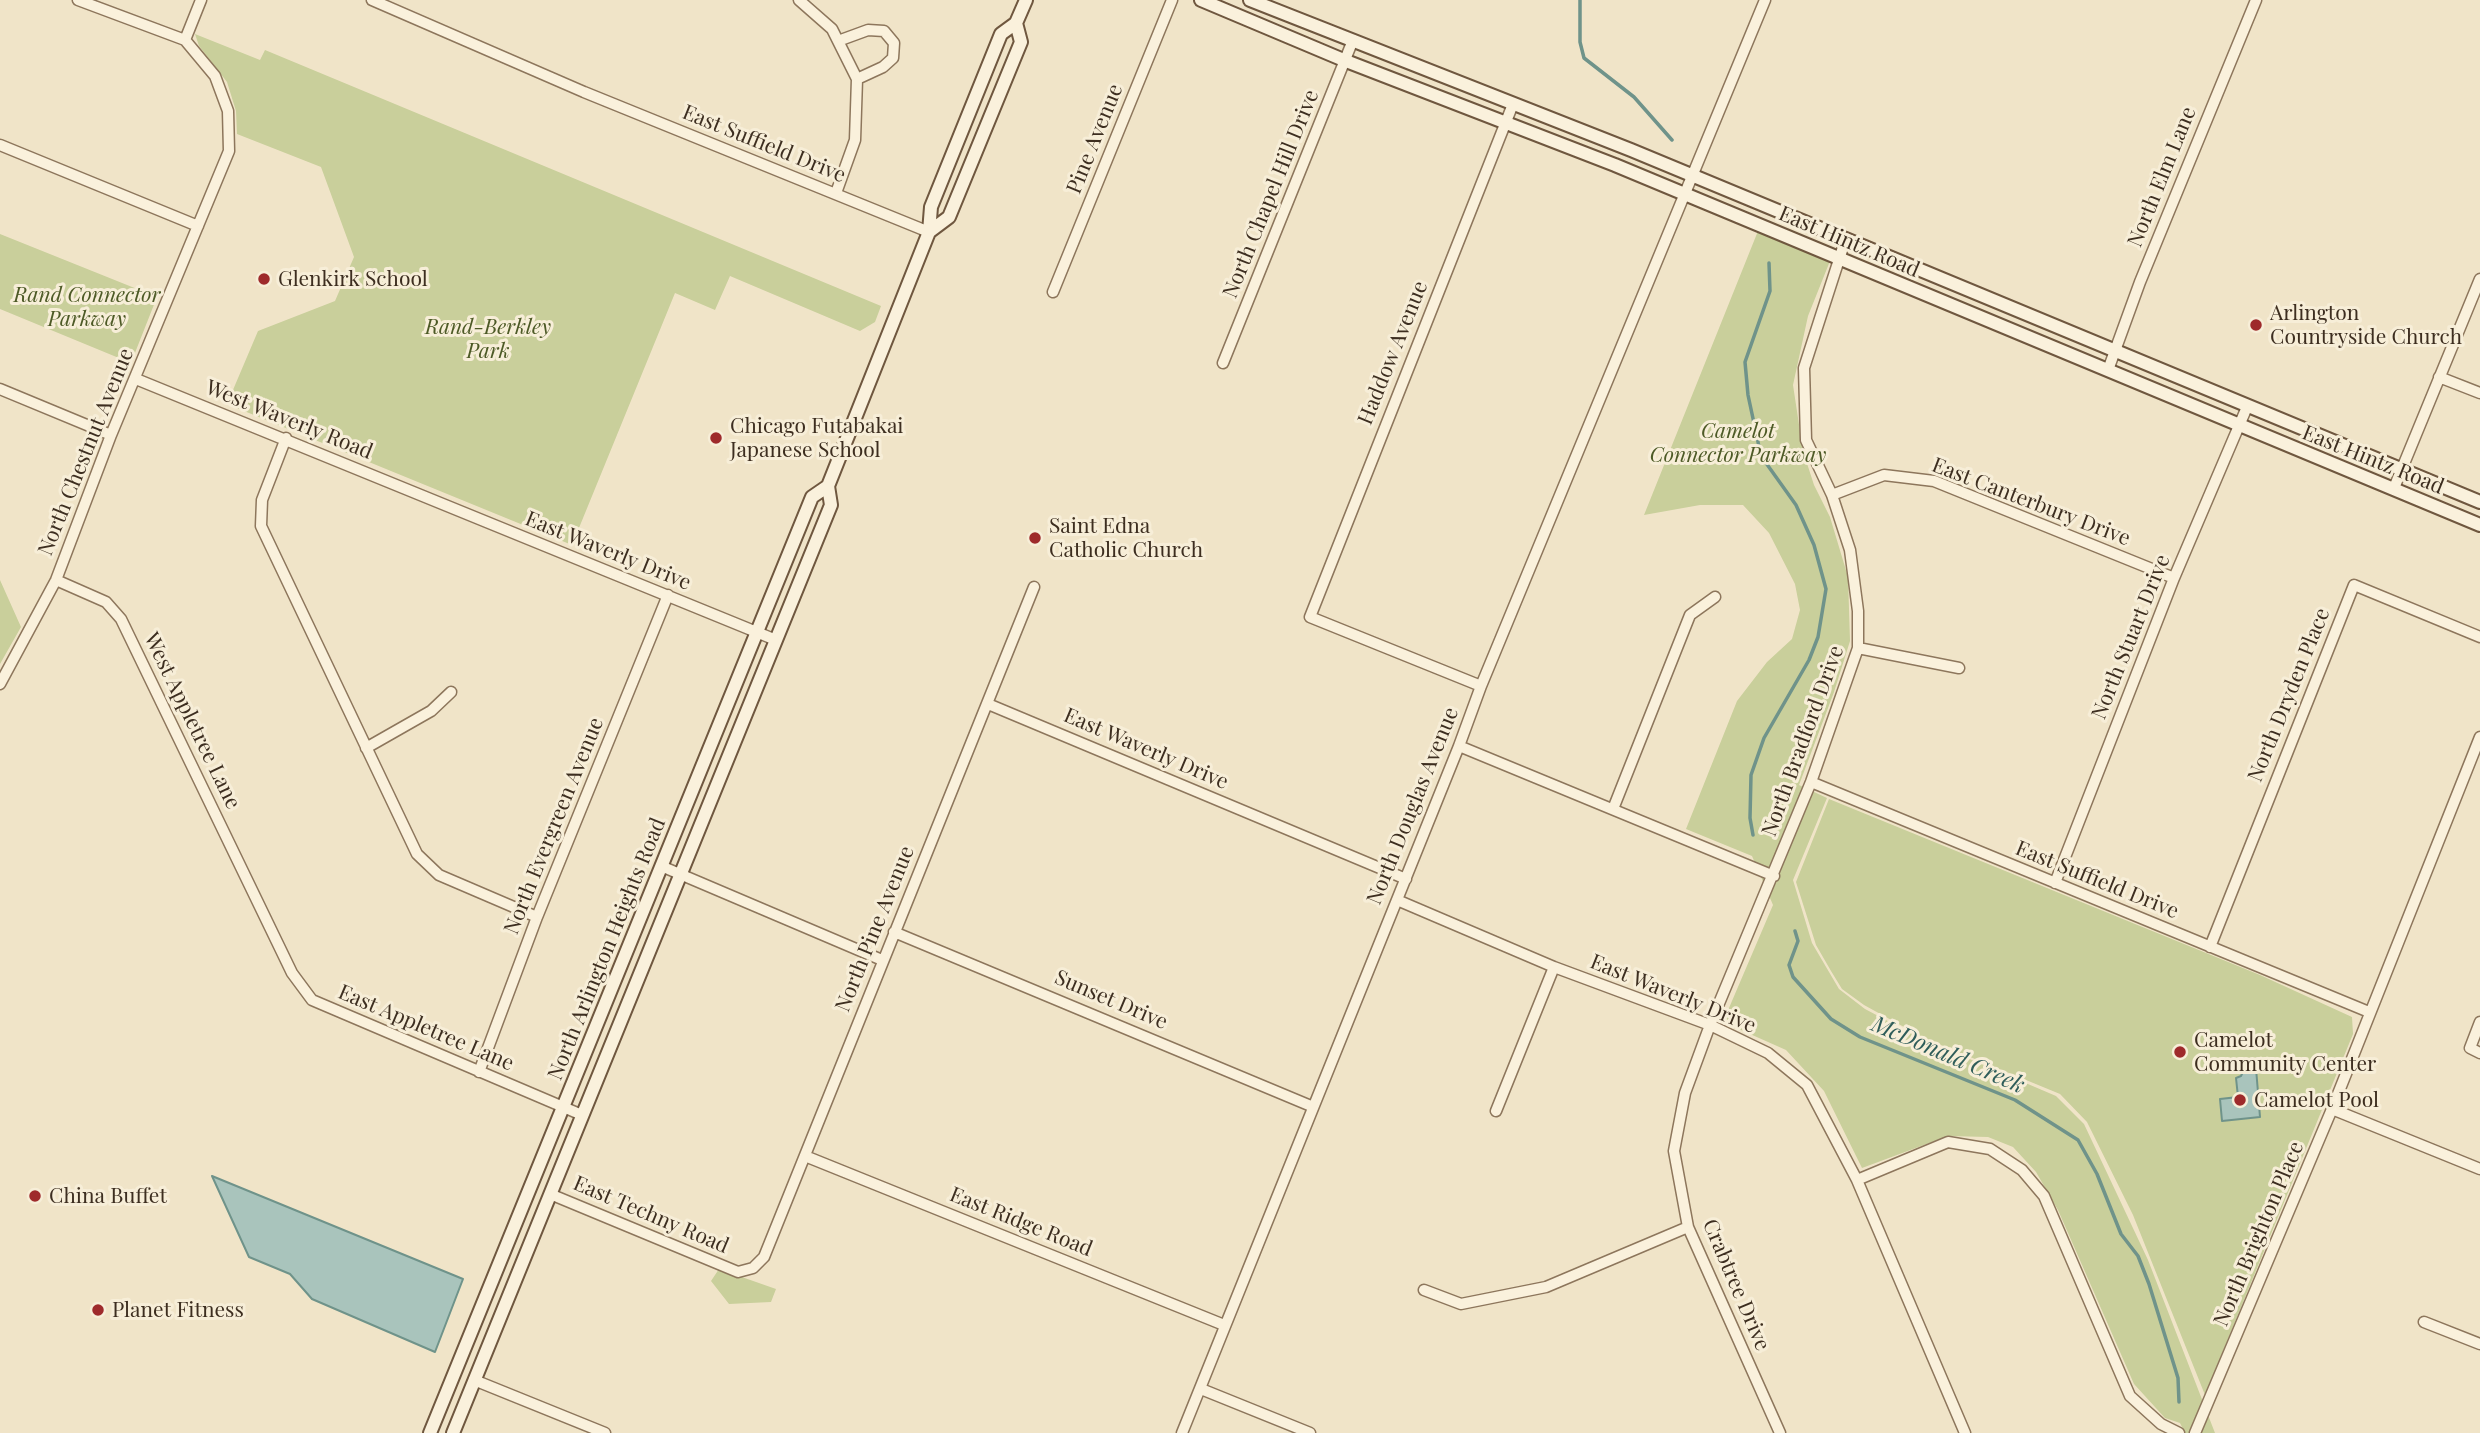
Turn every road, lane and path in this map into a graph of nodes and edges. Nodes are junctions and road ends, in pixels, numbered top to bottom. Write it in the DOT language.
graph roads {
  1 [pos="78,0"];
  2 [pos="201,0"];
  3 [pos="799,0"];
  4 [pos="1026,0"];
  5 [pos="1172,0"];
  6 [pos="1201,0"];
  7 [pos="1250,0"];
  8 [pos="1765,0"];
  9 [pos="2256,0"];
  10 [pos="377,1"];
  11 [pos="1016,23"];
  12 [pos="185,40"];
  13 [pos="1353,40"];
  14 [pos="838,41"];
  15 [pos="1346,61"];
  16 [pos="857,79"];
  17 [pos="1513,104"];
  18 [pos="1505,123"];
  19 [pos="0,145"];
  20 [pos="1694,177"];
  21 [pos="836,193"];
  22 [pos="1686,195"];
  23 [pos="198,226"];
  24 [pos="929,232"];
  25 [pos="1845,240"];
  26 [pos="1839,259"];
  27 [pos="2480,279"];
  28 [pos="1054,292"];
  29 [pos="2115,351"];
  30 [pos="1223,363"];
  31 [pos="2108,370"];
  32 [pos="2439,377"];
  33 [pos="136,379"];
  34 [pos="0,389"];
  35 [pos="2480,393"];
  36 [pos="2247,407"];
  37 [pos="2239,426"];
  38 [pos="111,435"];
  39 [pos="286,438"];
  40 [pos="2401,469"];
  41 [pos="828,486"];
  42 [pos="2393,488"];
  43 [pos="1832,495"];
  44 [pos="426,498"];
  45 [pos="2480,502"];
  46 [pos="2480,525"];
  47 [pos="2174,578"];
  48 [pos="56,580"];
  49 [pos="1034,587"];
  50 [pos="668,596"];
  51 [pos="1715,597"];
  52 [pos="757,633"];
  53 [pos="2480,637"];
  54 [pos="776,640"];
  55 [pos="1858,648"];
  56 [pos="1959,668"];
  57 [pos="0,684"];
  58 [pos="1481,686"];
  59 [pos="451,692"];
  60 [pos="988,704"];
  61 [pos="2480,737"];
  62 [pos="1460,746"];
  63 [pos="366,748"];
  64 [pos="1811,782"];
  65 [pos="1613,809"];
  66 [pos="661,866"];
  67 [pos="680,874"];
  68 [pos="1774,876"];
  69 [pos="1406,879"];
  70 [pos="2055,883"];
  71 [pos="1397,900"];
  72 [pos="262,909"];
  73 [pos="537,917"];
  74 [pos="894,932"];
  75 [pos="2210,947"];
  76 [pos="881,960"];
  77 [pos="1554,967"];
  78 [pos="2370,1012"];
  79 [pos="2480,1022"];
  80 [pos="1710,1026"];
  81 [pos="2480,1053"];
  82 [pos="479,1072"];
  83 [pos="563,1107"];
  84 [pos="1311,1107"];
  85 [pos="2332,1109"];
  86 [pos="1496,1111"];
  87 [pos="582,1115"];
  88 [pos="805,1156"];
  89 [pos="2480,1169"];
  90 [pos="1857,1180"];
  91 [pos="550,1194"];
  92 [pos="1688,1227"];
  93 [pos="738,1272"];
  94 [pos="1423,1290"];
  95 [pos="2424,1322"];
  96 [pos="1224,1325"];
  97 [pos="2480,1344"];
  98 [pos="474,1380"];
  99 [pos="1201,1389"];
  100 [pos="430,1433"];
  101 [pos="453,1433"];
  102 [pos="605,1433"];
  103 [pos="1182,1433"];
  104 [pos="1310,1433"];
  105 [pos="1780,1433"];
  106 [pos="1965,1433"];
  107 [pos="2179,1433"];
  108 [pos="2195,1433"];
  1 -- 12 [label="street"];
  2 -- 12 [label="street"];
  3 -- 14 [label="street"];
  4 -- 11 [label="main road, North Arlington Heights Road"];
  5 -- 28 [label="street, Pine Avenue"];
  6 -- 15 [label="main road, East Hintz Road"];
  7 -- 13 [label="main road, East Hintz Road"];
  8 -- 20 [label="street, North Douglas Avenue"];
  9 -- 29 [label="street, North Elm Lane"];
  10 -- 21 [label="street, East Suffield Drive"];
  11 -- 24 [label="main road, North Arlington Heights Road"];
  11 -- 24 [label="main road, North Arlington Heights Road"];
  12 -- 23 [label="street, North Chestnut Avenue"];
  13 -- 15 [label="street, North Chapel Hill Drive"];
  13 -- 17 [label="main road, East Hintz Road"];
  14 -- 16 [label="street"];
  14 -- 16 [label="street"];
  15 -- 18 [label="main road, East Hintz Road"];
  15 -- 30 [label="street, North Chapel Hill Drive"];
  16 -- 21 [label="street"];
  17 -- 18 [label="street, Haddow Avenue"];
  17 -- 20 [label="main road, East Hintz Road"];
  18 -- 22 [label="main road, East Hintz Road"];
  18 -- 58 [label="street, Haddow Avenue"];
  19 -- 23 [label="street"];
  20 -- 22 [label="street, North Douglas Avenue"];
  20 -- 25 [label="main road, East Hintz Road"];
  21 -- 24 [label="street, East Suffield Drive"];
  22 -- 26 [label="main road, East Hintz Road"];
  22 -- 58 [label="street, North Douglas Avenue"];
  23 -- 33 [label="street, North Chestnut Avenue"];
  24 -- 41 [label="main road, North Arlington Heights Road"];
  25 -- 26 [label="street, North Bradford Drive"];
  25 -- 29 [label="main road, East Hintz Road"];
  26 -- 31 [label="main road, East Hintz Road"];
  26 -- 43 [label="street, North Bradford Drive"];
  27 -- 32 [label="street"];
  29 -- 31 [label="street, North Elm Lane"];
  29 -- 36 [label="main road, East Hintz Road"];
  31 -- 37 [label="main road, East Hintz Road"];
  32 -- 35 [label="street"];
  32 -- 40 [label="street"];
  33 -- 38 [label="street, North Chestnut Avenue"];
  33 -- 39 [label="street, West Waverly Road"];
  34 -- 38 [label="street"];
  36 -- 37 [label="street, North Stuart Drive"];
  36 -- 40 [label="main road, East Hintz Road"];
  37 -- 42 [label="main road, East Hintz Road"];
  37 -- 47 [label="street, North Stuart Drive"];
  38 -- 48 [label="street, North Chestnut Avenue"];
  39 -- 44 [label="street, West Waverly Road"];
  39 -- 63 [label="street"];
  40 -- 42 [label="street"];
  40 -- 45 [label="main road, East Hintz Road"];
  41 -- 52 [label="main road, North Arlington Heights Road"];
  41 -- 54 [label="main road, North Arlington Heights Road"];
  42 -- 46 [label="main road, East Hintz Road"];
  43 -- 47 [label="street, East Canterbury Drive"];
  43 -- 55 [label="street, North Bradford Drive"];
  44 -- 50 [label="street, East Waverly Drive"];
  47 -- 70 [label="street, North Stuart Drive"];
  48 -- 57 [label="street, North Chestnut Avenue"];
  48 -- 72 [label="street, West Appletree Lane"];
  49 -- 60 [label="street, North Pine Avenue"];
  50 -- 52 [label="street, East Waverly Drive"];
  50 -- 73 [label="street, North Evergreen Avenue"];
  51 -- 65 [label="street"];
  52 -- 54 [label="street, East Waverly Drive"];
  52 -- 66 [label="main road, North Arlington Heights Road"];
  53 -- 75 [label="street, North Dryden Place"];
  54 -- 67 [label="main road, North Arlington Heights Road"];
  55 -- 56 [label="street"];
  55 -- 64 [label="street, North Bradford Drive"];
  58 -- 62 [label="street, North Douglas Avenue"];
  59 -- 63 [label="street"];
  60 -- 69 [label="street, East Waverly Drive"];
  60 -- 74 [label="street, North Pine Avenue"];
  61 -- 78 [label="street, North Brighton Place"];
  62 -- 65 [label="street"];
  62 -- 69 [label="street, North Douglas Avenue"];
  63 -- 73 [label="street"];
  64 -- 68 [label="street, North Bradford Drive"];
  64 -- 70 [label="street, East Suffield Drive"];
  65 -- 68 [label="street"];
  66 -- 67 [label="street"];
  66 -- 83 [label="main road, North Arlington Heights Road"];
  67 -- 76 [label="street"];
  67 -- 87 [label="main road, North Arlington Heights Road"];
  68 -- 80 [label="street, North Bradford Drive"];
  69 -- 71 [label="street, North Douglas Avenue"];
  70 -- 75 [label="street, East Suffield Drive"];
  71 -- 77 [label="street, East Waverly Drive"];
  71 -- 84 [label="street, North Douglas Avenue"];
  72 -- 82 [label="street, East Appletree Lane"];
  73 -- 82 [label="street, North Evergreen Avenue"];
  74 -- 76 [label="street, North Pine Avenue"];
  74 -- 84 [label="street, Sunset Drive"];
  75 -- 78 [label="street, East Suffield Drive"];
  76 -- 88 [label="street, North Pine Avenue"];
  77 -- 80 [label="street, East Waverly Drive"];
  77 -- 86 [label="street"];
  78 -- 85 [label="street, North Brighton Place"];
  79 -- 81 [label="street"];
  80 -- 90 [label="street, East Waverly Drive"];
  80 -- 92 [label="street, Crabtree Drive"];
  82 -- 83 [label="street, East Appletree Lane"];
  83 -- 87 [label="street, East Appletree Lane"];
  83 -- 100 [label="main road, North Arlington Heights Road"];
  84 -- 96 [label="street, North Douglas Avenue"];
  85 -- 89 [label="street"];
  85 -- 108 [label="street, North Brighton Place"];
  87 -- 91 [label="main road, North Arlington Heights Road"];
  88 -- 93 [label="street, North Pine Avenue"];
  88 -- 96 [label="street, East Ridge Road"];
  90 -- 106 [label="street, East Waverly Drive"];
  90 -- 107 [label="street"];
  91 -- 93 [label="street, East Techny Road"];
  91 -- 98 [label="main road, North Arlington Heights Road"];
  92 -- 94 [label="street"];
  92 -- 105 [label="street, Crabtree Drive"];
  95 -- 97 [label="street"];
  96 -- 99 [label="street, North Douglas Avenue"];
  98 -- 101 [label="main road, North Arlington Heights Road"];
  98 -- 102 [label="street"];
  99 -- 103 [label="street, North Douglas Avenue"];
  99 -- 104 [label="street"];
}
